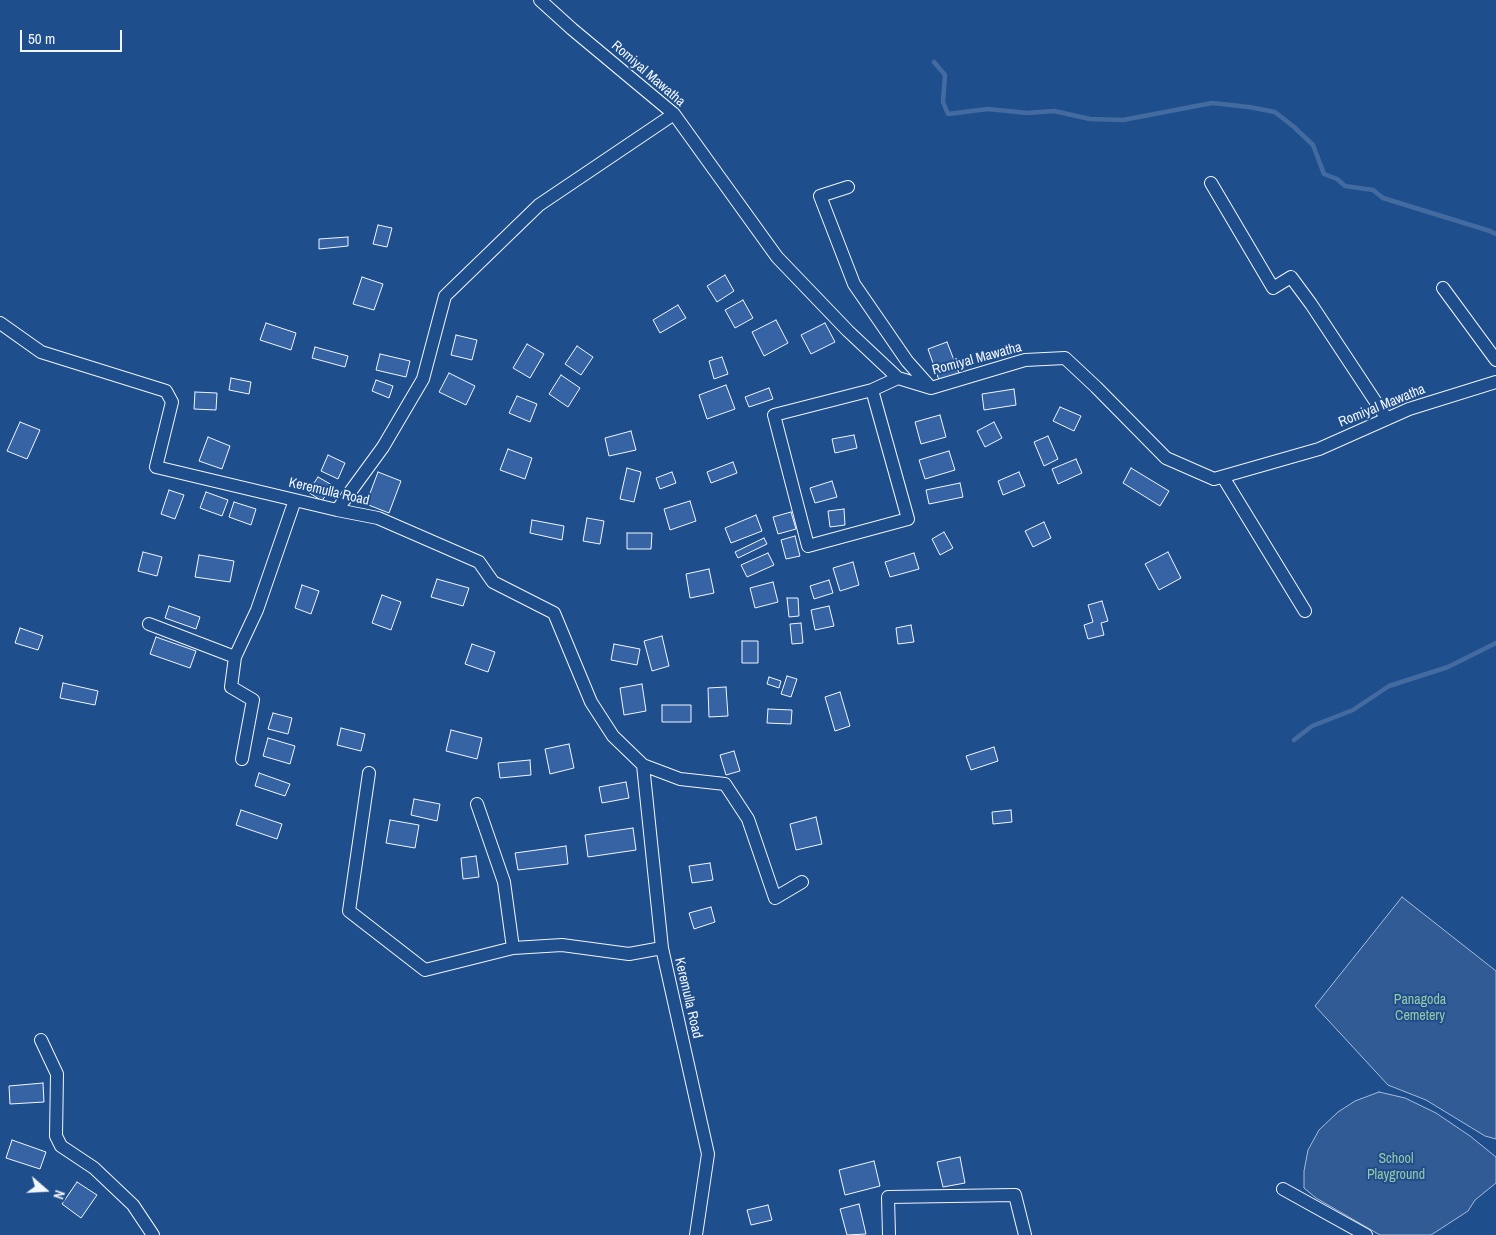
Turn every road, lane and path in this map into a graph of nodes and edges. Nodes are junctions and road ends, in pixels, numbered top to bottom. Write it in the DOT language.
graph roads {
  1 [pos="540,0"];
  2 [pos="674,114"];
  3 [pos="1211,183"];
  4 [pos="848,187"];
  5 [pos="1443,288"];
  6 [pos="0,323"];
  7 [pos="1496,360"];
  8 [pos="898,378"];
  9 [pos="1496,382"];
  10 [pos="931,388"];
  11 [pos="872,390"];
  12 [pos="1387,419"];
  13 [pos="1223,477"];
  14 [pos="295,500"];
  15 [pos="337,510"];
  16 [pos="1305,611"];
  17 [pos="149,624"];
  18 [pos="235,657"];
  19 [pos="242,759"];
  20 [pos="642,765"];
  21 [pos="369,774"];
  22 [pos="477,804"];
  23 [pos="802,882"];
  24 [pos="513,948"];
  25 [pos="662,948"];
  26 [pos="41,1040"];
  27 [pos="1282,1189"];
  28 [pos="153,1235"];
  29 [pos="696,1235"];
  30 [pos="889,1235"];
  31 [pos="1025,1235"];
  32 [pos="1366,1235"];
  1 -- 2 [label="street, Romiyal Mawatha"];
  2 -- 8 [label="street, Romiyal Mawatha"];
  2 -- 15 [label="street"];
  3 -- 12 [label="street"];
  4 -- 10 [label="street"];
  5 -- 7 [label="street"];
  6 -- 14 [label="street, Keremulla Road"];
  8 -- 10 [label="street, Romiyal Mawatha"];
  8 -- 11 [label="street"];
  9 -- 12 [label="street, Romiyal Mawatha"];
  10 -- 13 [label="street, Romiyal Mawatha"];
  11 -- 11 [label="street"];
  12 -- 13 [label="street, Romiyal Mawatha"];
  13 -- 16 [label="street"];
  14 -- 15 [label="street, Keremulla Road"];
  14 -- 18 [label="street"];
  15 -- 20 [label="street, Keremulla Road"];
  17 -- 18 [label="street"];
  18 -- 19 [label="street"];
  20 -- 23 [label="street, Keremulla Road"];
  20 -- 25 [label="street, Keremulla Road"];
  21 -- 24 [label="street"];
  22 -- 24 [label="street"];
  24 -- 25 [label="street"];
  25 -- 29 [label="street, Keremulla Road"];
  26 -- 28 [label="street"];
  27 -- 32 [label="street"];
  30 -- 31 [label="street"];
}
